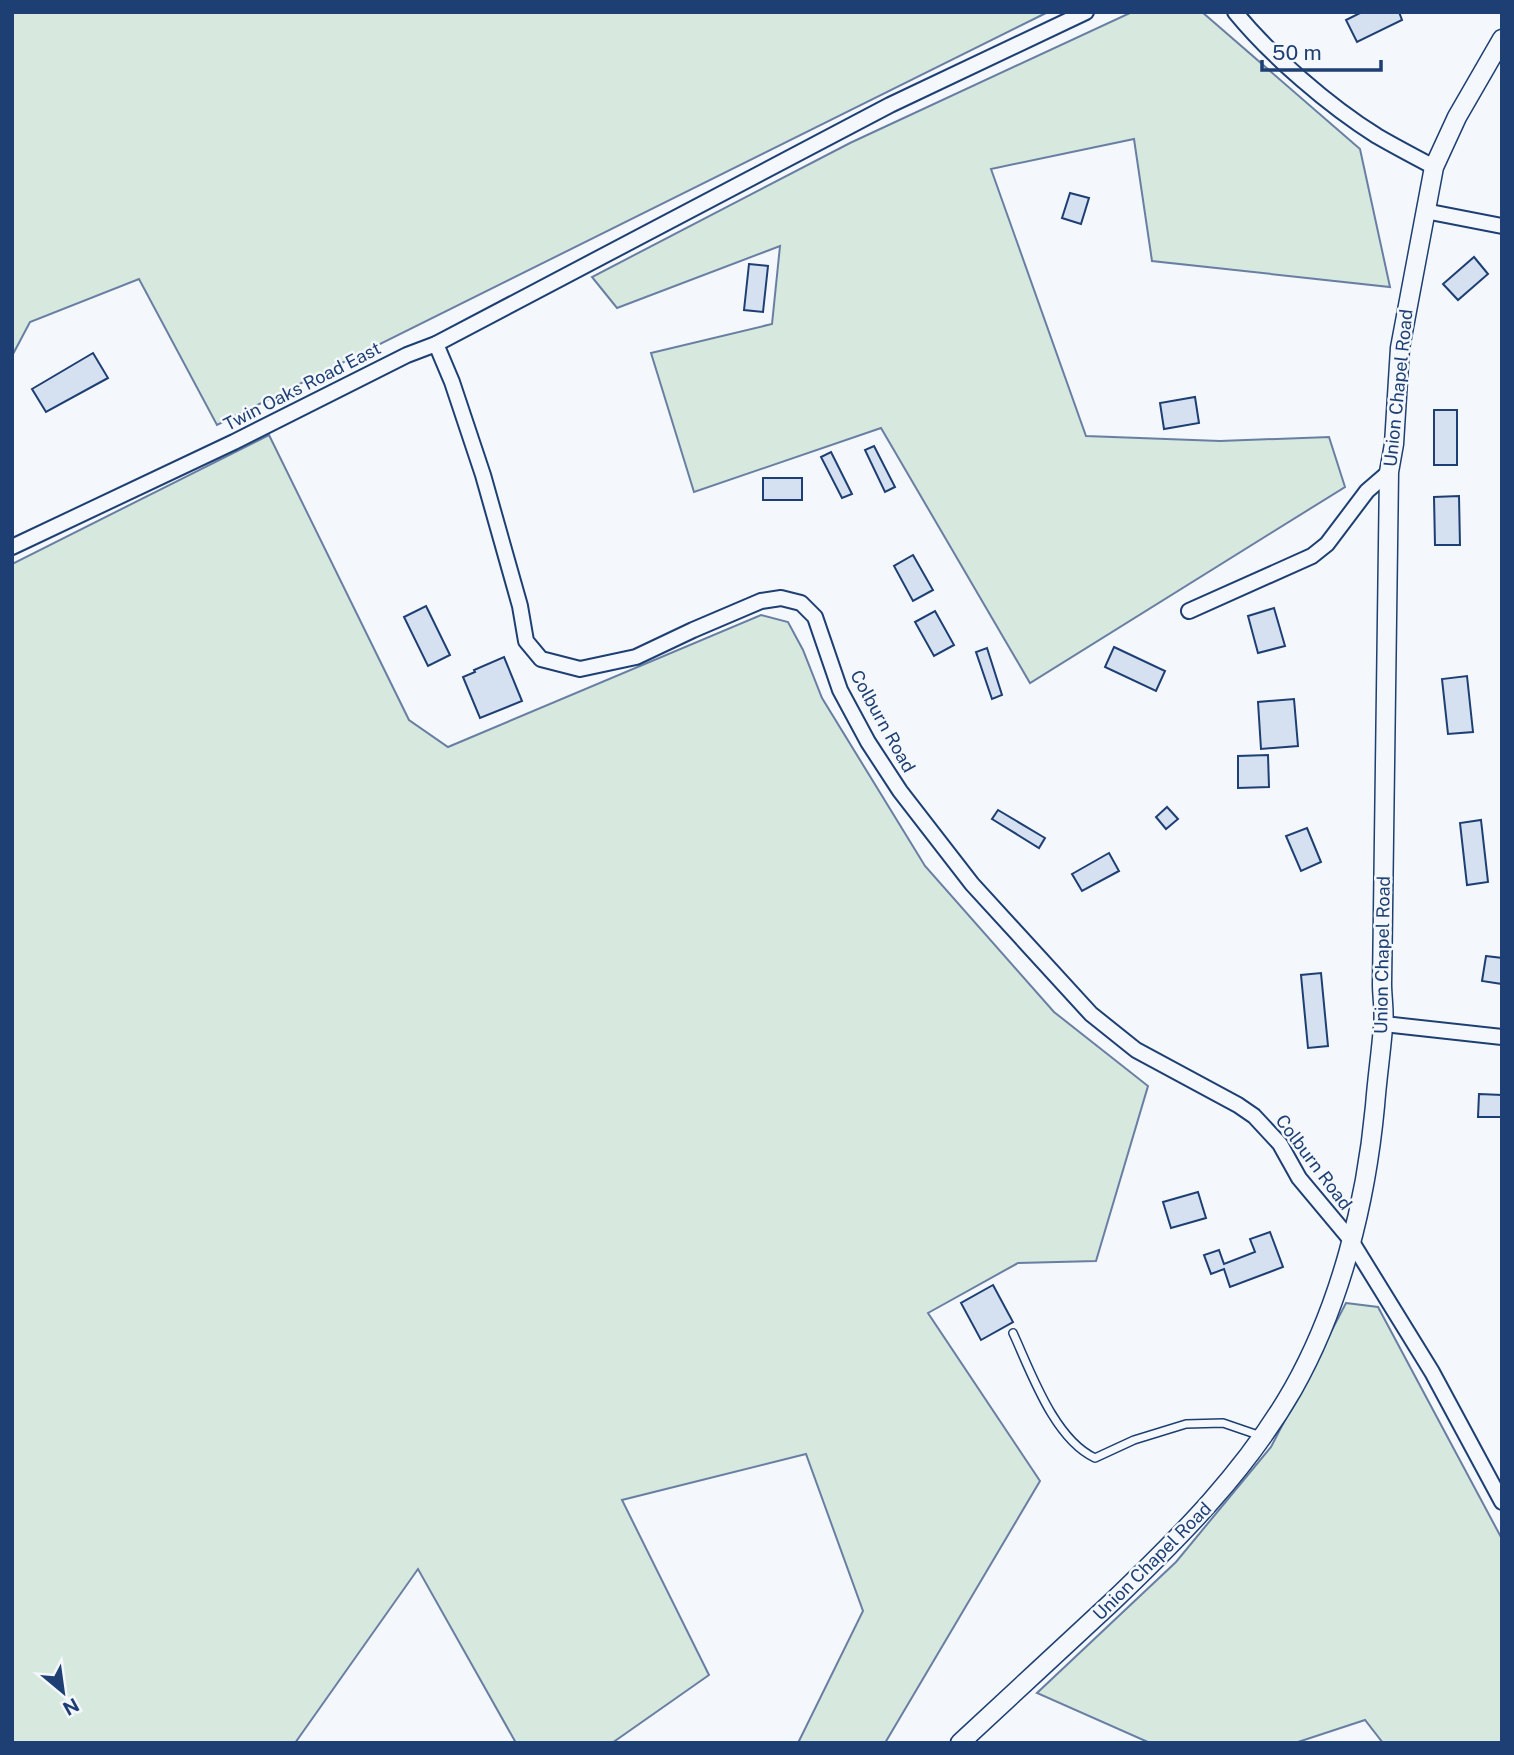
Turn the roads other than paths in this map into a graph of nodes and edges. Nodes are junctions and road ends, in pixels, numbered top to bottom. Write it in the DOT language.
graph roads {
  1 [pos="1086,12"];
  2 [pos="1235,12"];
  3 [pos="1502,39"];
  4 [pos="1434,167"];
  5 [pos="1424,211"];
  6 [pos="1502,226"];
  7 [pos="436,344"];
  8 [pos="1389,472"];
  9 [pos="12,547"];
  10 [pos="1189,611"];
  11 [pos="1384,1024"];
  12 [pos="1502,1037"];
  13 [pos="1350,1239"];
  14 [pos="1013,1333"];
  15 [pos="1261,1437"];
  16 [pos="1502,1502"];
  17 [pos="960,1743"];
  1 -- 7 [label="street, Twin Oaks Road East"];
  2 -- 4 [label="street"];
  3 -- 4 [label="street, Union Chapel Road"];
  4 -- 5 [label="street, Union Chapel Road"];
  5 -- 6 [label="street"];
  5 -- 8 [label="street, Union Chapel Road"];
  7 -- 9 [label="street, Twin Oaks Road East"];
  7 -- 13 [label="street, Colburn Road"];
  8 -- 10 [label="street"];
  8 -- 11 [label="street, Union Chapel Road"];
  11 -- 12 [label="street"];
  11 -- 13 [label="street, Union Chapel Road"];
  13 -- 15 [label="street, Union Chapel Road"];
  13 -- 16 [label="street, Colburn Road"];
  14 -- 15 [label="lane"];
  15 -- 17 [label="street, Union Chapel Road"];
}
